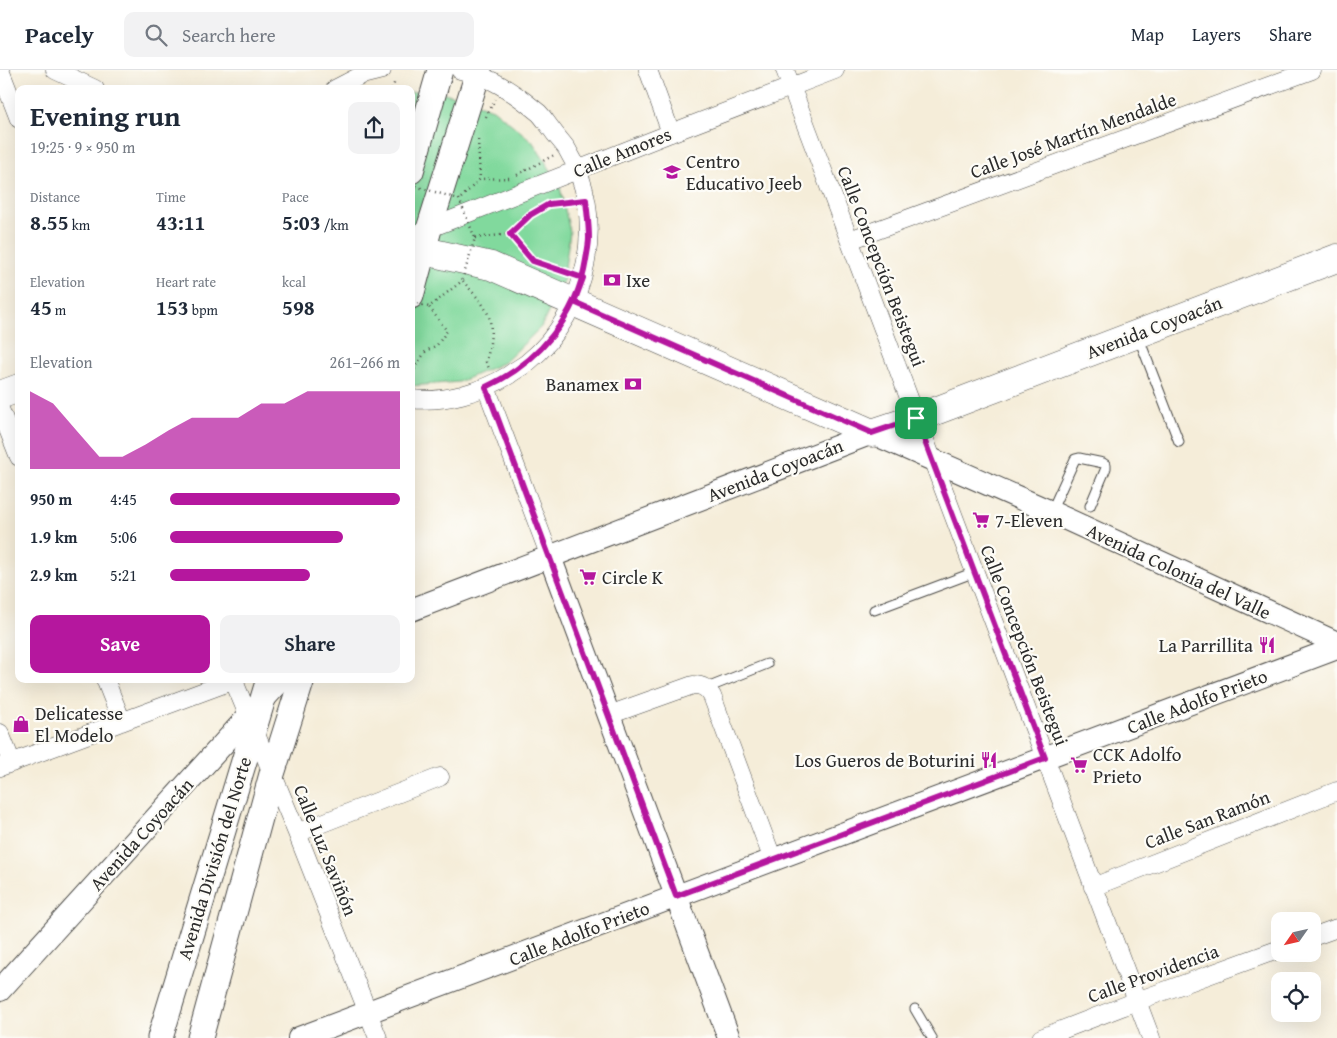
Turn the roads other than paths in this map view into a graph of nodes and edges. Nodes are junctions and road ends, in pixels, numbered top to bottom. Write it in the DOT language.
graph roads {
  1 [pos="0,70"];
  2 [pos="55,70"];
  3 [pos="382,70"];
  4 [pos="440,70"];
  5 [pos="648,70"];
  6 [pos="785,70"];
  7 [pos="835,70"];
  8 [pos="1312,70"];
  9 [pos="472,71"];
  10 [pos="87,85"];
  11 [pos="343,85"];
  12 [pos="792,86"];
  13 [pos="15,109"];
  14 [pos="671,133"];
  15 [pos="415,157"];
  16 [pos="577,170"];
  17 [pos="850,240"];
  18 [pos="419,241"];
  19 [pos="1337,258"];
  20 [pos="579,290"];
  21 [pos="420,302"];
  22 [pos="1137,334"];
  23 [pos="491,385"];
  24 [pos="15,389"];
  25 [pos="0,395"];
  26 [pos="415,399"];
  27 [pos="0,409"];
  28 [pos="916,418"];
  29 [pos="872,433"];
  30 [pos="1179,442"];
  31 [pos="15,447"];
  32 [pos="932,460"];
  33 [pos="1090,506"];
  34 [pos="1051,512"];
  35 [pos="550,557"];
  36 [pos="975,572"];
  37 [pos="415,608"];
  38 [pos="874,610"];
  39 [pos="1337,643"];
  40 [pos="1337,648"];
  41 [pos="767,664"];
  42 [pos="107,683"];
  43 [pos="224,683"];
  44 [pos="238,683"];
  45 [pos="249,683"];
  46 [pos="278,683"];
  47 [pos="301,683"];
  48 [pos="707,688"];
  49 [pos="258,705"];
  50 [pos="609,715"];
  51 [pos="122,722"];
  52 [pos="0,733"];
  53 [pos="1045,758"];
  54 [pos="6,765"];
  55 [pos="272,774"];
  56 [pos="440,777"];
  57 [pos="1337,791"];
  58 [pos="297,833"];
  59 [pos="773,860"];
  60 [pos="1093,886"];
  61 [pos="676,896"];
  62 [pos="1337,928"];
  63 [pos="1321,934"];
  64 [pos="1271,952"];
  65 [pos="0,990"];
  66 [pos="1137,1001"];
  67 [pos="915,1009"];
  68 [pos="369,1012"];
  69 [pos="160,1038"];
  70 [pos="200,1038"];
  71 [pos="299,1038"];
  72 [pos="378,1038"];
  73 [pos="729,1038"];
  74 [pos="932,1038"];
  75 [pos="1041,1038"];
  76 [pos="1150,1038"];
  1 -- 13 [label="street"];
  2 -- 10 [label="street"];
  3 -- 11 [label="street"];
  4 -- 15 [label="main road"];
  5 -- 14 [label="street"];
  6 -- 12 [label="street, Calle Concepción Beistegui"];
  7 -- 12 [label="street, Calle Amores"];
  8 -- 17 [label="street, Calle José Martín Mendalde"];
  9 -- 16 [label="street"];
  9 -- 18 [label="main road"];
  12 -- 14 [label="street, Calle Amores"];
  12 -- 17 [label="street, Calle Concepción Beistegui"];
  14 -- 16 [label="street, Calle Amores"];
  16 -- 18 [label="street, Calle Amores"];
  16 -- 20 [label="street"];
  17 -- 28 [label="street, Calle Concepción Beistegui"];
  18 -- 20 [label="main road, Avenida Colonia del Valle"];
  18 -- 21 [label="main road"];
  19 -- 22 [label="main road, Avenida Coyoacán"];
  20 -- 23 [label="street"];
  20 -- 29 [label="main road, Avenida Colonia del Valle"];
  22 -- 28 [label="main road, Avenida Coyoacán"];
  22 -- 30 [label="lane"];
  23 -- 26 [label="street"];
  23 -- 35 [label="street"];
  24 -- 25 [label="main road"];
  27 -- 31 [label="street"];
  28 -- 29 [label="main road, Avenida Coyoacán"];
  28 -- 32 [label="street, Calle Concepción Beistegui"];
  29 -- 32 [label="street, Avenida Colonia del Valle"];
  29 -- 35 [label="street, Avenida Coyoacán"];
  32 -- 34 [label="street, Avenida Colonia del Valle"];
  32 -- 36 [label="street, Calle Concepción Beistegui"];
  33 -- 34 [label="lane"];
  34 -- 39 [label="street, Avenida Colonia del Valle"];
  35 -- 37 [label="street, Avenida Coyoacán"];
  35 -- 50 [label="street"];
  36 -- 38 [label="lane"];
  36 -- 53 [label="street, Calle Concepción Beistegui"];
  40 -- 53 [label="street, Calle Adolfo Prieto"];
  41 -- 48 [label="lane"];
  42 -- 51 [label="street"];
  43 -- 51 [label="street"];
  44 -- 49 [label="street, Calle Luz Saviñón"];
  45 -- 49 [label="street"];
  46 -- 49 [label="street, Avenida Coyoacán"];
  47 -- 55 [label="main road, Avenida División del Norte"];
  48 -- 50 [label="street"];
  48 -- 59 [label="street"];
  49 -- 55 [label="street, Calle Luz Saviñón"];
  49 -- 65 [label="street, Avenida Coyoacán"];
  49 -- 69 [label="main road, Avenida División del Norte"];
  50 -- 61 [label="street"];
  51 -- 54 [label="street"];
  52 -- 54 [label="street"];
  53 -- 59 [label="street, Calle Adolfo Prieto"];
  53 -- 60 [label="street, Calle Concepción Beistegui"];
  55 -- 58 [label="street, Calle Luz Saviñón"];
  55 -- 70 [label="main road, Avenida División del Norte"];
  56 -- 58 [label="street"];
  57 -- 60 [label="street, Calle San Ramón"];
  58 -- 68 [label="street, Calle Luz Saviñón"];
  59 -- 61 [label="street, Calle Adolfo Prieto"];
  60 -- 66 [label="street, Calle Concepción Beistegui"];
  61 -- 68 [label="street, Calle Adolfo Prieto"];
  61 -- 73 [label="street"];
  62 -- 63 [label="street"];
  64 -- 66 [label="street, Calle Providencia"];
  66 -- 75 [label="street, Calle Providencia"];
  66 -- 76 [label="street, Calle Concepción Beistegui"];
  67 -- 74 [label="lane"];
  68 -- 71 [label="street, Calle Adolfo Prieto"];
  68 -- 72 [label="street, Calle Luz Saviñón"];
}
